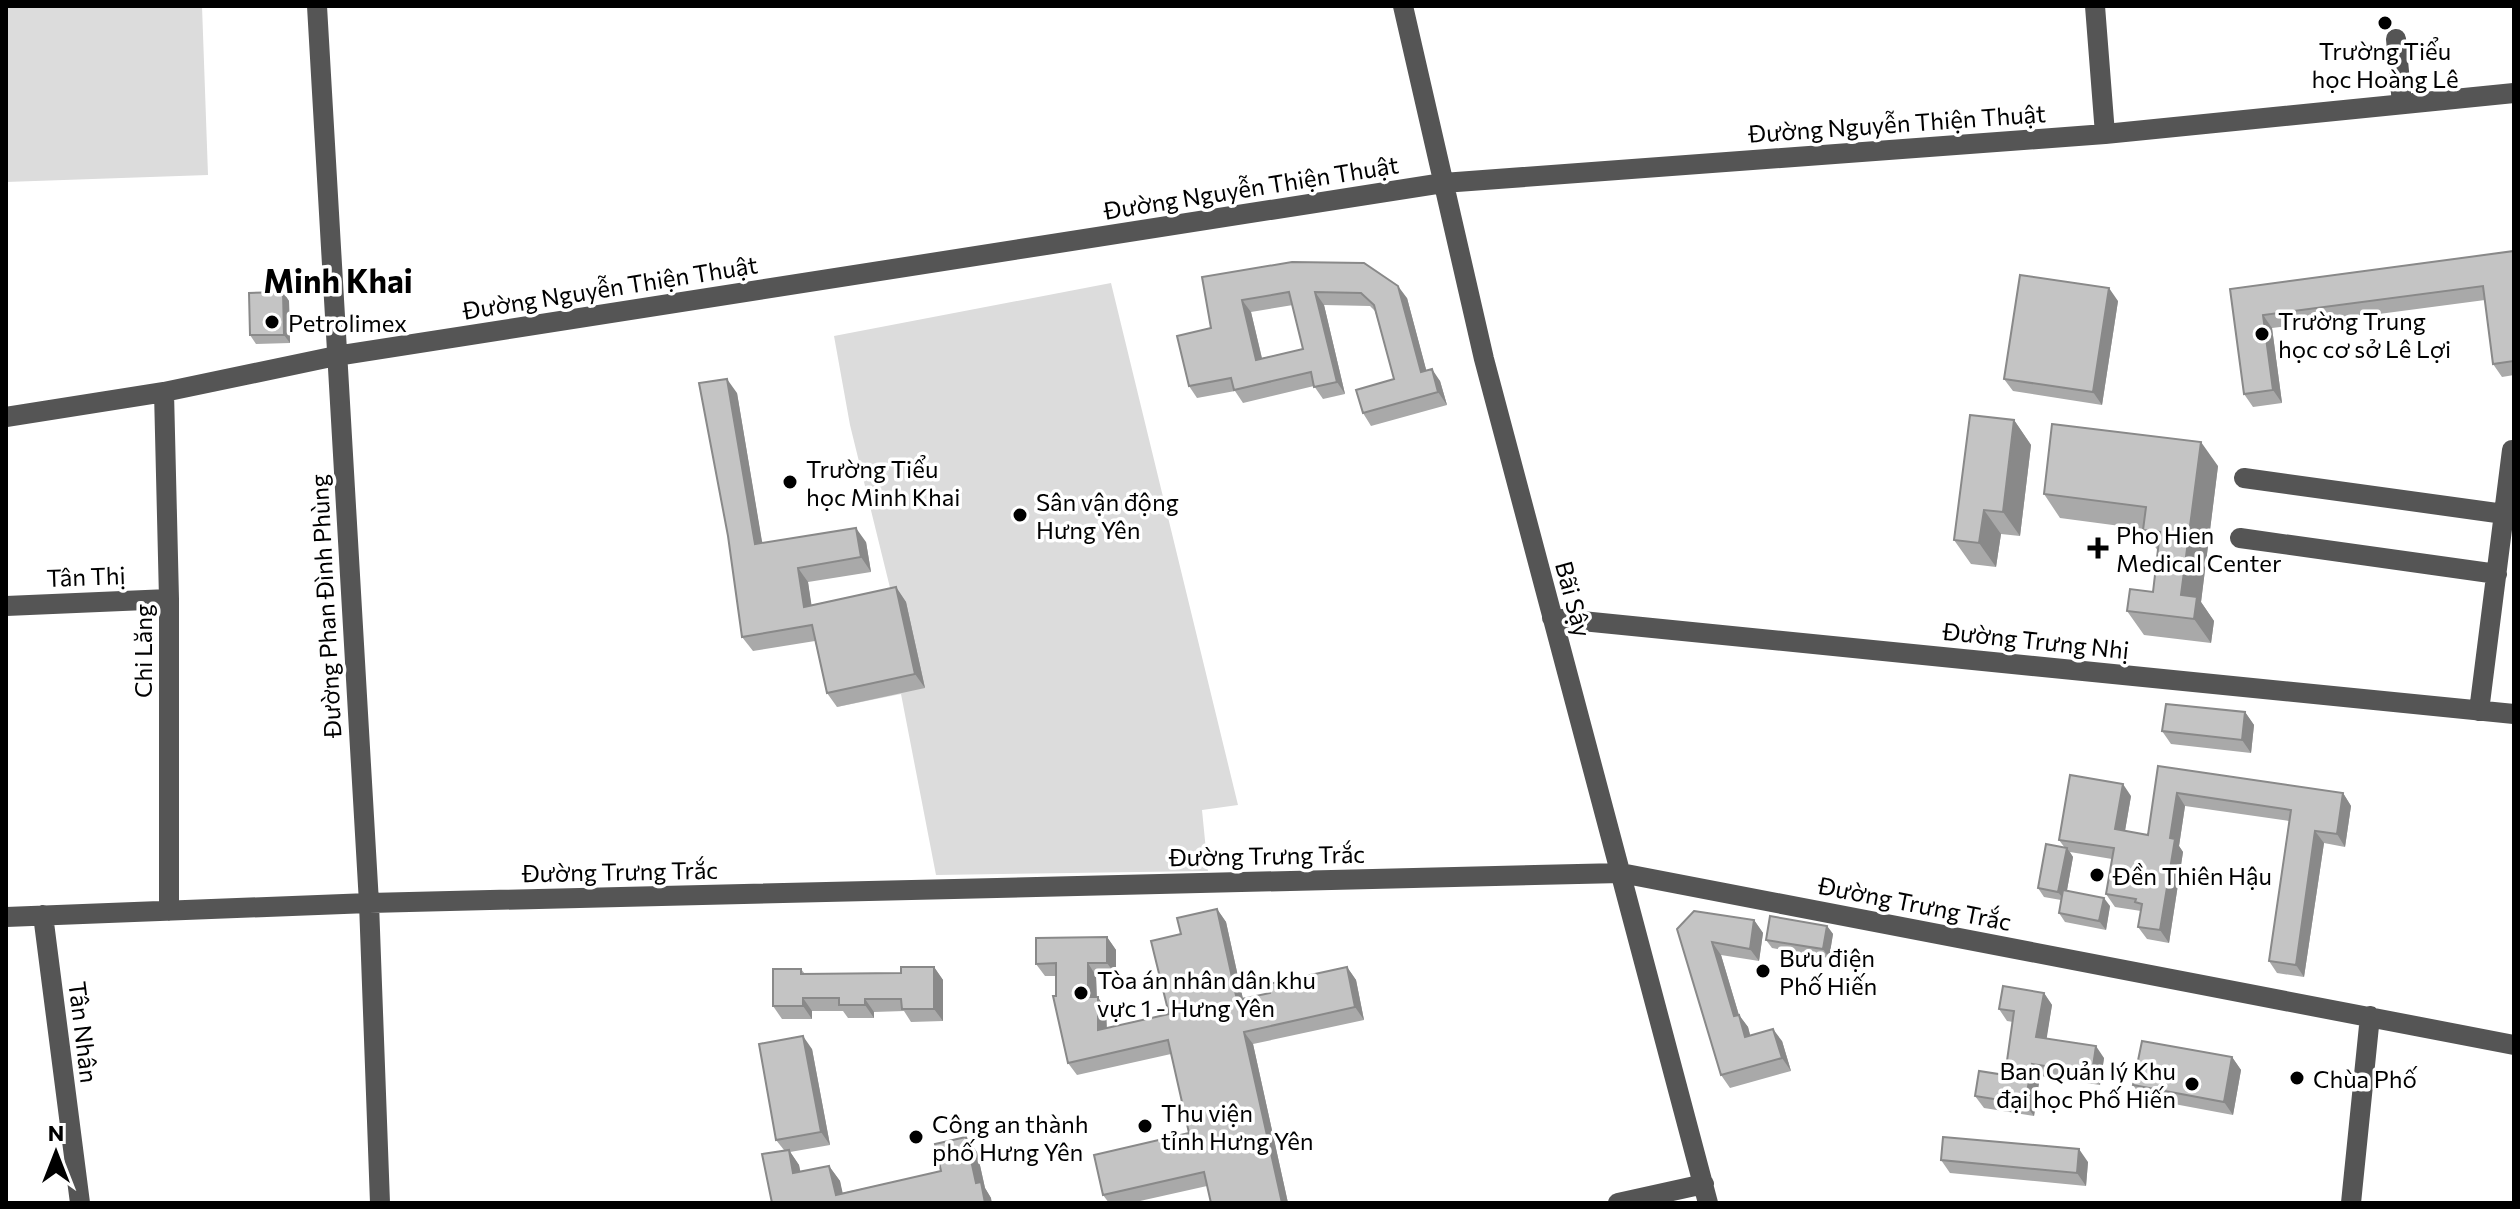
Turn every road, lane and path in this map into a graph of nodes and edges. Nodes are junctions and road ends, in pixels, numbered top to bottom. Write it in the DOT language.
graph roads {
  1 [pos="317,6"];
  2 [pos="1403,6"];
  3 [pos="2095,6"];
  4 [pos="2396,39"];
  5 [pos="2514,93"];
  6 [pos="2402,104"];
  7 [pos="2105,134"];
  8 [pos="1443,183"];
  9 [pos="336,356"];
  10 [pos="164,392"];
  11 [pos="6,417"];
  12 [pos="2512,450"];
  13 [pos="2244,478"];
  14 [pos="2504,514"];
  15 [pos="2240,538"];
  16 [pos="2497,574"];
  17 [pos="169,599"];
  18 [pos="6,606"];
  19 [pos="1552,618"];
  20 [pos="2479,711"];
  21 [pos="2514,714"];
  22 [pos="1621,873"];
  23 [pos="369,903"];
  24 [pos="169,911"];
  25 [pos="43,915"];
  26 [pos="6,917"];
  27 [pos="2370,1016"];
  28 [pos="2514,1045"];
  29 [pos="1706,1193"];
  30 [pos="80,1203"];
  31 [pos="380,1203"];
  32 [pos="1618,1203"];
  33 [pos="2351,1203"];
  1 -- 9 [label="street, Đường Phan Đình Phùng"];
  2 -- 8 [label="street, Bãi Sậy"];
  3 -- 7 [label="street"];
  4 -- 6 [label="street"];
  5 -- 6 [label="street, Đường Nguyễn Thiện Thuật"];
  6 -- 7 [label="street, Đường Nguyễn Thiện Thuật"];
  7 -- 8 [label="street, Đường Nguyễn Thiện Thuật"];
  8 -- 9 [label="street, Đường Nguyễn Thiện Thuật"];
  8 -- 19 [label="street, Bãi Sậy"];
  9 -- 10 [label="street, Đường Nguyễn Thiện Thuật"];
  9 -- 23 [label="street, Đường Phan Đình Phùng"];
  10 -- 11 [label="street, Đường Nguyễn Thiện Thuật"];
  10 -- 17 [label="street, Chi Lăng"];
  12 -- 14 [label="street"];
  13 -- 14 [label="street"];
  14 -- 16 [label="street"];
  15 -- 16 [label="street"];
  16 -- 20 [label="street"];
  17 -- 18 [label="street, Tân Thị"];
  17 -- 24 [label="street, Chi Lăng"];
  19 -- 20 [label="street, Đường Trưng Nhị"];
  19 -- 22 [label="street, Bãi Sậy"];
  20 -- 21 [label="street, Đường Trưng Nhị"];
  22 -- 23 [label="street, Đường Trưng Trắc"];
  22 -- 27 [label="street, Đường Trưng Trắc"];
  22 -- 29 [label="street, Bãi Sậy"];
  23 -- 24 [label="street, Đường Trưng Trắc"];
  23 -- 31 [label="street, Đường Phan Đình Phùng"];
  24 -- 25 [label="street, Đường Trưng Trắc"];
  25 -- 26 [label="street, Đường Trưng Trắc"];
  25 -- 30 [label="street, Tân Nhân"];
  27 -- 28 [label="street, Đường Trưng Trắc"];
  27 -- 33 [label="street"];
  29 -- 32 [label="street"];
}
